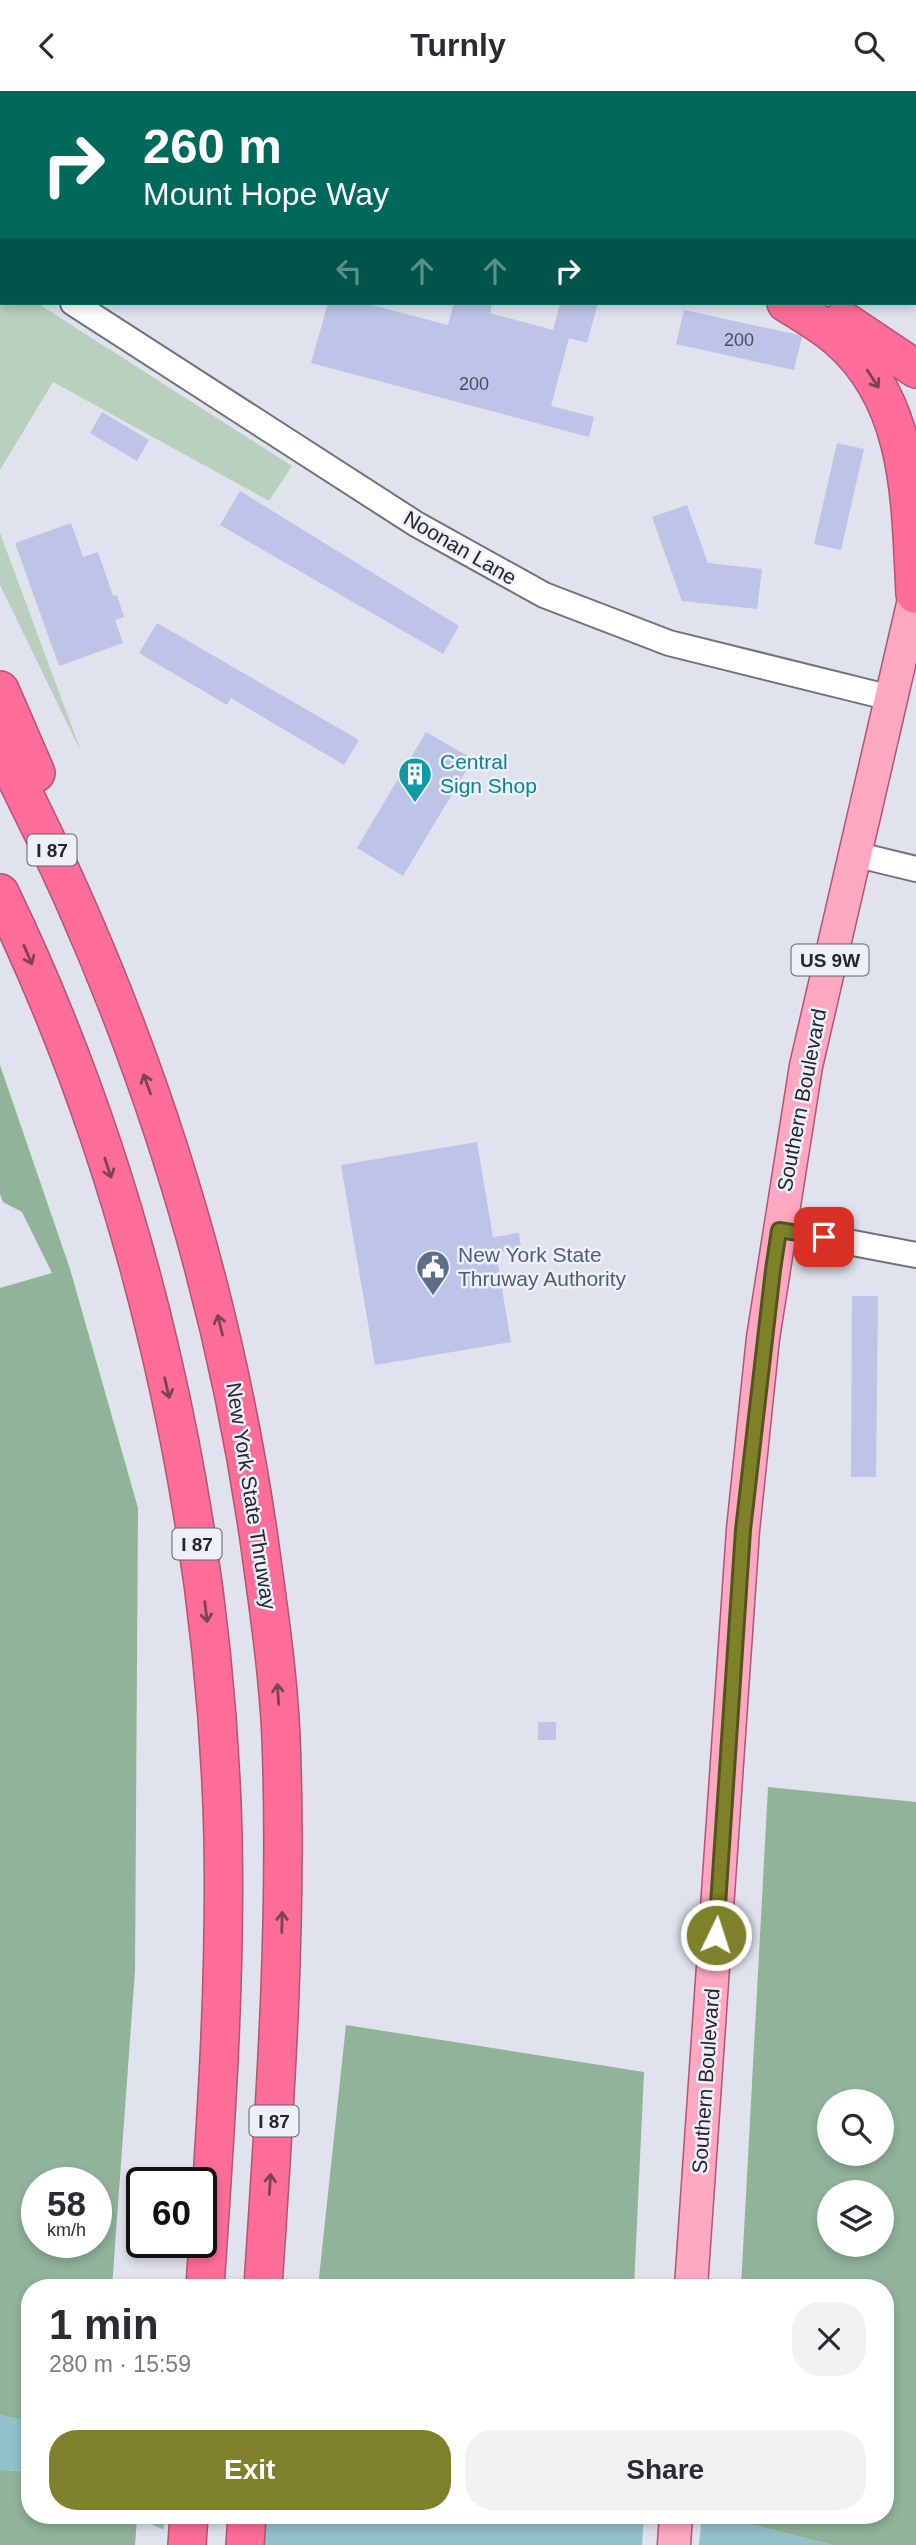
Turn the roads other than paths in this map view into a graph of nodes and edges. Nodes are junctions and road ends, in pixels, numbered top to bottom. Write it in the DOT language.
graph roads {
  1 [pos="75,305"];
  2 [pos="789,305"];
  3 [pos="814,305"];
  4 [pos="916,369"];
  5 [pos="915,599"];
  6 [pos="0,690"];
  7 [pos="891,698"];
  8 [pos="0,747"];
  9 [pos="854,854"];
  10 [pos="916,869"];
  11 [pos="0,893"];
  12 [pos="100,955"];
  13 [pos="779,1230"];
  14 [pos="916,1255"];
  15 [pos="264,2270"];
  16 [pos="206,2279"];
  17 [pos="692,2279"];
  18 [pos="188,2524"];
  19 [pos="246,2524"];
  20 [pos="675,2524"];
  21 [pos="187,2545"];
  22 [pos="245,2545"];
  23 [pos="674,2545"];
  1 -- 7 [label="street, Noonan Lane"];
  2 -- 5 [label="highway, one-way"];
  3 -- 4 [label="highway"];
  5 -- 7 [label="main road, Southern Boulevard / US 9W"];
  6 -- 12 [label="highway"];
  7 -- 9 [label="main road, Southern Boulevard / US 9W"];
  8 -- 12 [label="highway, New York State Thruway / I 87"];
  9 -- 10 [label="street"];
  9 -- 13 [label="main road, Southern Boulevard / US 9W"];
  11 -- 16 [label="highway, I 87, one-way"];
  15 -- 12 [label="highway, New York State Thruway / I 87, one-way"];
  13 -- 14 [label="street"];
  13 -- 17 [label="main road, Southern Boulevard / US 9W"];
  18 -- 21 [label="highway"];
  19 -- 22 [label="highway"];
  20 -- 23 [label="main road"];
}
